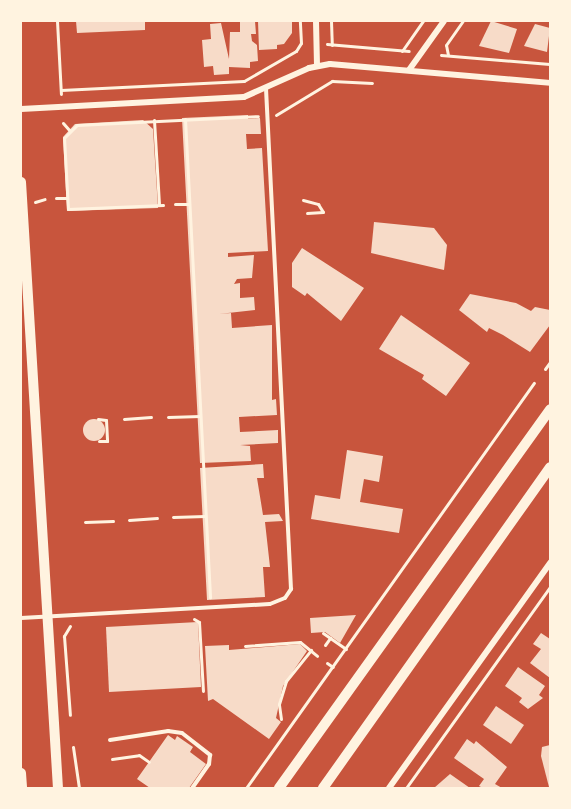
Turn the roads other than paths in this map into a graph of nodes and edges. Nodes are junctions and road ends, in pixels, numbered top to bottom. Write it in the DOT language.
graph roads {
  1 [pos="316,21"];
  2 [pos="444,21"];
  3 [pos="318,66"];
  4 [pos="409,70"];
  5 [pos="550,83"];
  6 [pos="266,89"];
  7 [pos="21,109"];
  8 [pos="21,182"];
  9 [pos="26,366"];
  10 [pos="550,409"];
  11 [pos="550,467"];
  12 [pos="550,562"];
  13 [pos="44,616"];
  14 [pos="21,618"];
  15 [pos="110,740"];
  16 [pos="21,772"];
  17 [pos="22,788"];
  18 [pos="58,788"];
  19 [pos="192,788"];
  20 [pos="279,788"];
  21 [pos="323,788"];
  22 [pos="389,788"];
  1 -- 3 [label="street"];
  2 -- 4 [label="street"];
  3 -- 4 [label="street"];
  3 -- 6 [label="street"];
  4 -- 5 [label="street"];
  6 -- 7 [label="street"];
  6 -- 13 [label="lane"];
  8 -- 9 [label="main road"];
  9 -- 13 [label="main road"];
  10 -- 20 [label="main road"];
  11 -- 21 [label="main road"];
  12 -- 22 [label="street"];
  13 -- 14 [label="lane"];
  13 -- 18 [label="main road"];
  15 -- 19 [label="lane"];
  16 -- 17 [label="main road"];
}
